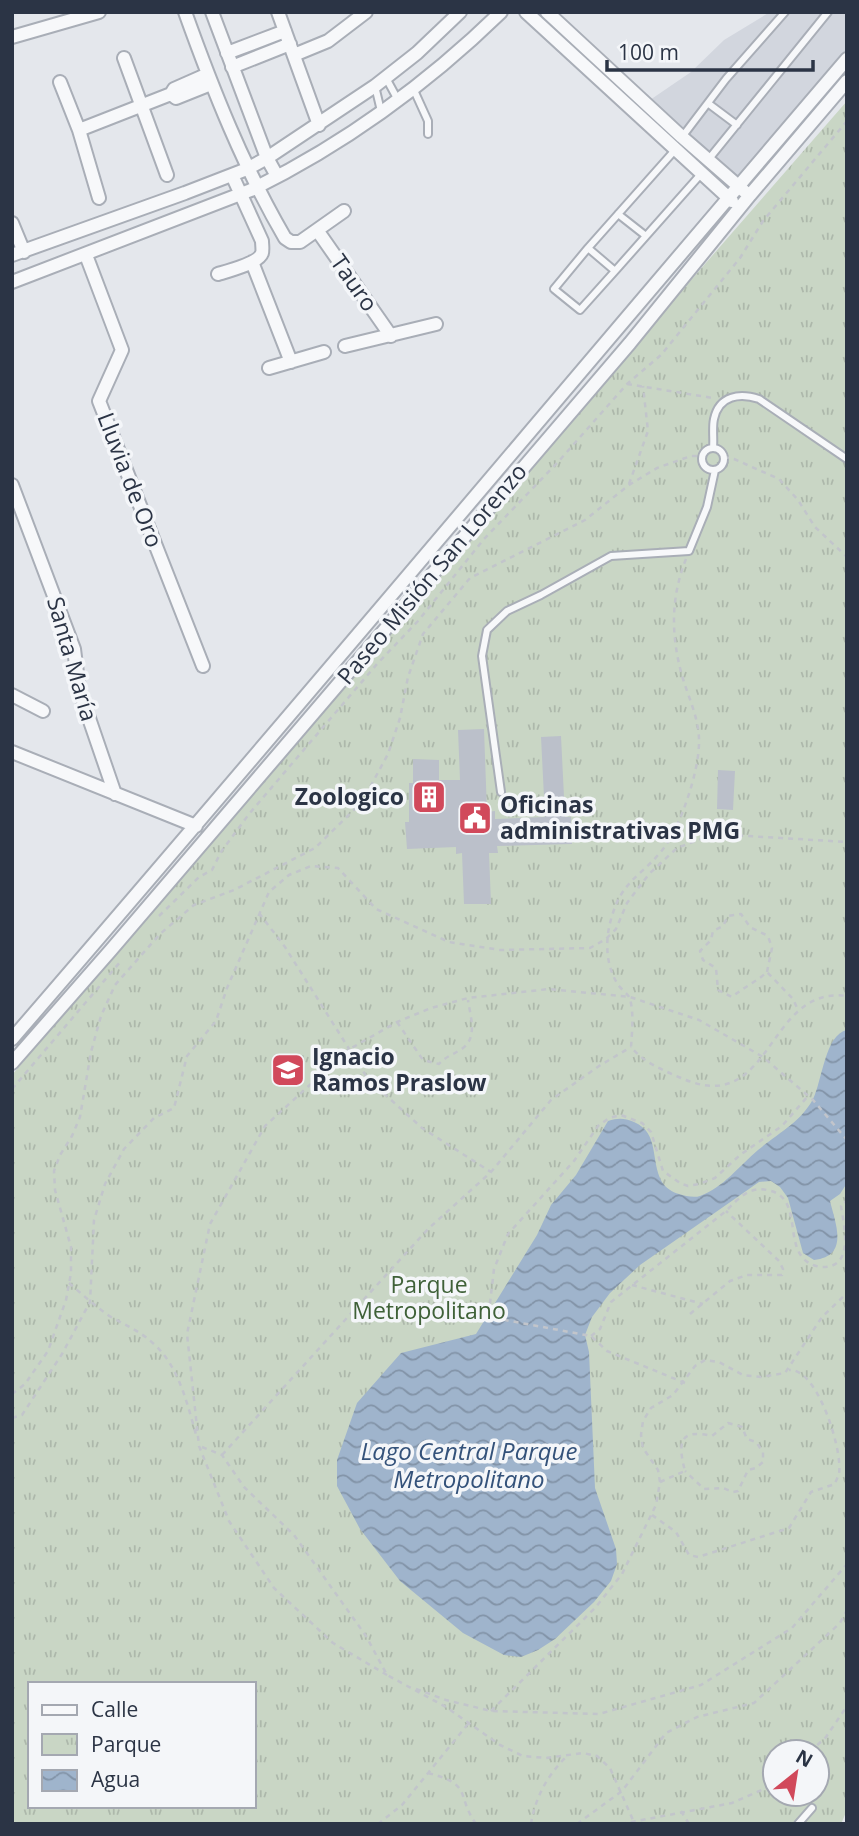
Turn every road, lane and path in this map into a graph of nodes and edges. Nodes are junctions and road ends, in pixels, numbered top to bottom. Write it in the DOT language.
graph roads {
  1 [pos="99,12"];
  2 [pos="185,12"];
  3 [pos="212,12"];
  4 [pos="278,12"];
  5 [pos="366,12"];
  6 [pos="460,12"];
  7 [pos="501,12"];
  8 [pos="526,12"];
  9 [pos="547,12"];
  10 [pos="785,12"];
  11 [pos="828,12"];
  12 [pos="217,27"];
  13 [pos="285,32"];
  14 [pos="193,36"];
  15 [pos="12,37"];
  16 [pos="292,50"];
  17 [pos="227,53"];
  18 [pos="124,58"];
  19 [pos="847,58"];
  20 [pos="232,67"];
  21 [pos="386,78"];
  22 [pos="210,79"];
  23 [pos="847,81"];
  24 [pos="61,82"];
  25 [pos="375,86"];
  26 [pos="413,88"];
  27 [pos="398,100"];
  28 [pos="709,104"];
  29 [pos="141,106"];
  30 [pos="382,111"];
  31 [pos="847,121"];
  32 [pos="319,125"];
  33 [pos="737,125"];
  34 [pos="79,130"];
  35 [pos="428,134"];
  36 [pos="682,137"];
  37 [pos="675,149"];
  38 [pos="267,158"];
  39 [pos="708,160"];
  40 [pos="247,169"];
  41 [pos="701,174"];
  42 [pos="167,175"];
  43 [pos="233,175"];
  44 [pos="277,176"];
  45 [pos="738,186"];
  46 [pos="257,187"];
  47 [pos="185,193"];
  48 [pos="241,194"];
  49 [pos="750,195"];
  50 [pos="99,198"];
  51 [pos="728,198"];
  52 [pos="740,208"];
  53 [pos="344,211"];
  54 [pos="194,212"];
  55 [pos="618,214"];
  56 [pos="12,223"];
  57 [pos="317,230"];
  58 [pos="646,236"];
  59 [pos="587,248"];
  60 [pos="18,253"];
  61 [pos="86,255"];
  62 [pos="252,262"];
  63 [pos="615,271"];
  64 [pos="218,274"];
  65 [pos="13,278"];
  66 [pos="436,324"];
  67 [pos="391,336"];
  68 [pos="345,346"];
  69 [pos="324,352"];
  70 [pos="291,362"];
  71 [pos="270,368"];
  72 [pos="627,384"];
  73 [pos="643,386"];
  74 [pos="727,399"];
  75 [pos="713,448"];
  76 [pos="702,456"];
  77 [pos="724,457"];
  78 [pos="847,459"];
  79 [pos="715,470"];
  80 [pos="12,485"];
  81 [pos="629,485"];
  82 [pos="689,551"];
  83 [pos="847,556"];
  84 [pos="203,666"];
  85 [pos="12,695"];
  86 [pos="43,711"];
  87 [pos="12,752"];
  88 [pos="501,792"];
  89 [pos="116,794"];
  90 [pos="196,826"];
  91 [pos="847,842"];
  92 [pos="259,913"];
  93 [pos="155,919"];
  94 [pos="606,939"];
  95 [pos="121,960"];
  96 [pos="767,972"];
  97 [pos="847,996"];
  98 [pos="468,998"];
  99 [pos="630,998"];
  100 [pos="798,1010"];
  101 [pos="397,1022"];
  102 [pos="12,1039"];
  103 [pos="631,1047"];
  104 [pos="348,1050"];
  105 [pos="763,1057"];
  106 [pos="12,1063"];
  107 [pos="12,1089"];
  108 [pos="809,1096"];
  109 [pos="847,1140"];
  110 [pos="491,1172"];
  111 [pos="847,1202"];
  112 [pos="726,1211"];
  113 [pos="69,1283"];
  114 [pos="632,1285"];
  115 [pos="847,1293"];
  116 [pos="90,1301"];
  117 [pos="702,1304"];
  118 [pos="690,1314"];
  119 [pos="592,1336"];
  120 [pos="789,1370"];
  121 [pos="685,1383"];
  122 [pos="12,1394"];
  123 [pos="12,1418"];
  124 [pos="200,1446"];
  125 [pos="222,1455"];
  126 [pos="685,1471"];
  127 [pos="660,1482"];
  128 [pos="652,1515"];
  129 [pos="847,1564"];
  130 [pos="847,1610"];
  131 [pos="387,1675"];
  132 [pos="403,1684"];
  133 [pos="847,1706"];
  134 [pos="492,1711"];
  135 [pos="468,1724"];
  136 [pos="825,1738"];
  137 [pos="568,1755"];
  138 [pos="428,1773"];
  139 [pos="761,1790"];
  140 [pos="622,1791"];
  141 [pos="812,1808"];
  142 [pos="681,1811"];
  143 [pos="644,1818"];
  144 [pos="632,1822"];
  145 [pos="378,1824"];
  146 [pos="476,1824"];
  147 [pos="531,1824"];
  148 [pos="576,1824"];
  149 [pos="621,1824"];
  150 [pos="647,1824"];
  151 [pos="690,1824"];
  152 [pos="798,1824"];
  1 -- 15 [label="street"];
  2 -- 14 [label="street"];
  3 -- 12 [label="street"];
  4 -- 13 [label="street"];
  5 -- 16 [label="street"];
  6 -- 21 [label="street"];
  7 -- 26 [label="street"];
  8 -- 37 [label="street"];
  9 -- 36 [label="street"];
  10 -- 28 [label="lane"];
  11 -- 33 [label="lane"];
  12 -- 14 [label="street"];
  12 -- 17 [label="street"];
  13 -- 16 [label="street"];
  13 -- 17 [label="street"];
  14 -- 22 [label="street"];
  16 -- 20 [label="street"];
  16 -- 32 [label="street"];
  17 -- 20 [label="street"];
  18 -- 29 [label="street"];
  19 -- 45 [label="street, Paseo Misión San Lorenzo"];
  20 -- 38 [label="street"];
  21 -- 25 [label="street"];
  21 -- 27 [label="lane"];
  22 -- 29 [label="street"];
  22 -- 40 [label="street"];
  23 -- 49 [label="street, Paseo Misión San Lorenzo"];
  24 -- 34 [label="street"];
  25 -- 30 [label="lane"];
  25 -- 32 [label="street"];
  26 -- 27 [label="street"];
  26 -- 35 [label="lane"];
  27 -- 30 [label="street"];
  28 -- 33 [label="lane"];
  28 -- 36 [label="lane"];
  29 -- 34 [label="street"];
  29 -- 42 [label="street"];
  30 -- 44 [label="street"];
  31 -- 72 [label="path"];
  32 -- 38 [label="street"];
  33 -- 39 [label="lane"];
  34 -- 50 [label="street"];
  36 -- 39 [label="street"];
  37 -- 41 [label="street"];
  37 -- 55 [label="lane"];
  38 -- 40 [label="street"];
  38 -- 44 [label="street"];
  39 -- 45 [label="street"];
  40 -- 43 [label="street"];
  40 -- 46 [label="street"];
  41 -- 51 [label="street"];
  41 -- 58 [label="lane"];
  43 -- 47 [label="street"];
  43 -- 48 [label="street"];
  44 -- 46 [label="street"];
  45 -- 49 [label="street"];
  45 -- 51 [label="street, Paseo Misión San Lorenzo"];
  46 -- 48 [label="street"];
  46 -- 57 [label="street, Tauro"];
  47 -- 54 [label="street"];
  47 -- 60 [label="street"];
  48 -- 54 [label="street"];
  48 -- 62 [label="street"];
  49 -- 52 [label="street, Paseo Misión San Lorenzo"];
  51 -- 52 [label="street"];
  51 -- 90 [label="street, Paseo Misión San Lorenzo"];
  52 -- 106 [label="street, Paseo Misión San Lorenzo"];
  53 -- 57 [label="street, Tauro"];
  54 -- 61 [label="street"];
  55 -- 58 [label="lane"];
  55 -- 59 [label="lane"];
  56 -- 60 [label="street"];
  57 -- 67 [label="street, Tauro"];
  58 -- 63 [label="lane"];
  59 -- 63 [label="lane"];
  59 -- 63 [label="lane"];
  61 -- 65 [label="street"];
  61 -- 84 [label="street, Lluvia de Oro"];
  62 -- 64 [label="street"];
  62 -- 70 [label="street"];
  66 -- 67 [label="street, Tauro"];
  67 -- 68 [label="street, Tauro"];
  69 -- 70 [label="street"];
  70 -- 71 [label="street"];
  72 -- 73 [label="path"];
  72 -- 93 [label="path"];
  73 -- 74 [label="path"];
  73 -- 81 [label="path"];
  74 -- 75 [label="lane"];
  74 -- 78 [label="lane"];
  75 -- 76 [label="lane"];
  75 -- 77 [label="lane"];
  76 -- 79 [label="lane"];
  76 -- 81 [label="path"];
  77 -- 79 [label="lane"];
  77 -- 83 [label="path"];
  79 -- 82 [label="lane"];
  80 -- 89 [label="street, Santa María"];
  81 -- 113 [label="path"];
  82 -- 88 [label="lane"];
  82 -- 94 [label="path"];
  85 -- 86 [label="street"];
  87 -- 89 [label="street"];
  89 -- 90 [label="street"];
  90 -- 102 [label="street, Paseo Misión San Lorenzo"];
  91 -- 94 [label="path"];
  92 -- 94 [label="path"];
  92 -- 104 [label="path"];
  92 -- 116 [label="path"];
  94 -- 99 [label="path"];
  95 -- 107 [label="path"];
  96 -- 96 [label="path"];
  96 -- 100 [label="path"];
  97 -- 100 [label="path"];
  98 -- 99 [label="path"];
  98 -- 101 [label="path"];
  98 -- 101 [label="path"];
  99 -- 103 [label="path"];
  99 -- 105 [label="path"];
  100 -- 105 [label="path"];
  101 -- 104 [label="path"];
  103 -- 105 [label="path"];
  103 -- 110 [label="path"];
  104 -- 110 [label="path"];
  104 -- 124 [label="path"];
  105 -- 108 [label="path"];
  108 -- 109 [label="path"];
  108 -- 119 [label="path"];
  110 -- 125 [label="path"];
  111 -- 112 [label="path"];
  112 -- 114 [label="path"];
  112 -- 117 [label="path"];
  113 -- 116 [label="path"];
  113 -- 122 [label="path"];
  114 -- 117 [label="path"];
  114 -- 119 [label="path"];
  115 -- 120 [label="path"];
  116 -- 123 [label="path"];
  116 -- 124 [label="path"];
  117 -- 118 [label="path"];
  119 -- 121 [label="path"];
  120 -- 121 [label="path"];
  120 -- 128 [label="path"];
  121 -- 127 [label="path"];
  124 -- 125 [label="path"];
  124 -- 131 [label="path"];
  125 -- 131 [label="path"];
  126 -- 126 [label="path"];
  126 -- 127 [label="path"];
  127 -- 128 [label="path"];
  128 -- 134 [label="path"];
  129 -- 134 [label="path"];
  130 -- 140 [label="path"];
  131 -- 132 [label="path"];
  132 -- 134 [label="path"];
  132 -- 135 [label="path"];
  133 -- 136 [label="path"];
  135 -- 137 [label="path"];
  135 -- 138 [label="path"];
  137 -- 140 [label="path"];
  137 -- 147 [label="path"];
  138 -- 145 [label="path"];
  138 -- 146 [label="path"];
  139 -- 142 [label="path"];
  140 -- 144 [label="path"];
  140 -- 148 [label="path"];
  141 -- 152 [label="lane"];
  142 -- 143 [label="path"];
  142 -- 151 [label="path"];
  143 -- 144 [label="path"];
  143 -- 150 [label="path"];
  144 -- 149 [label="path"];
}
